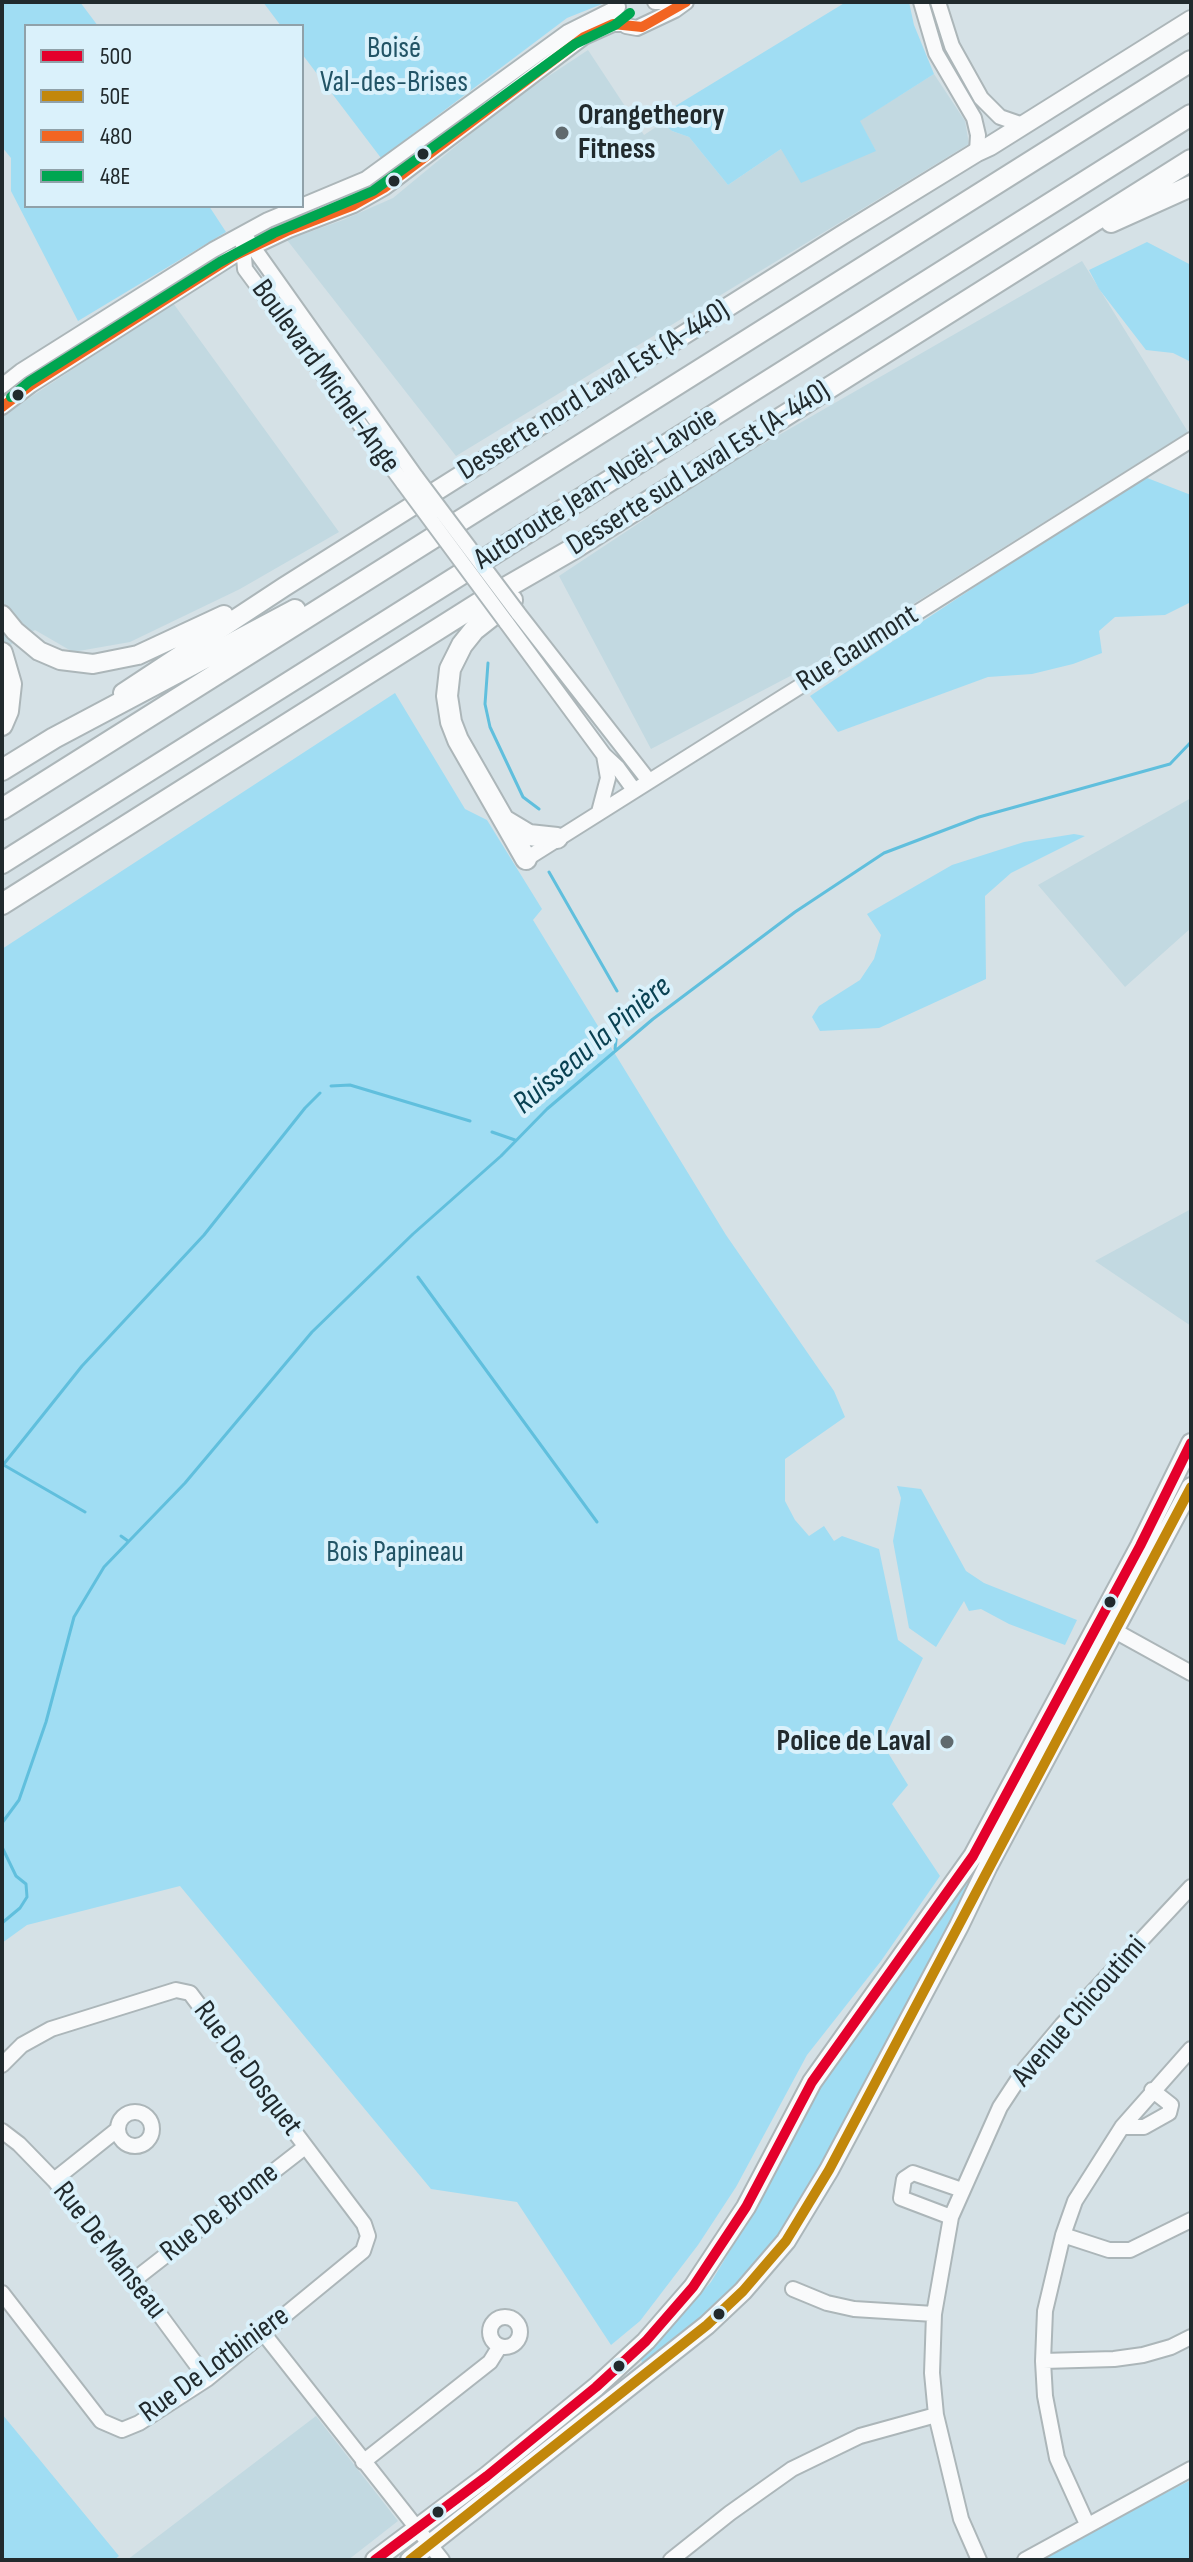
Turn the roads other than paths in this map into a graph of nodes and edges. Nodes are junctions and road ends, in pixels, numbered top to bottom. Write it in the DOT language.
graph roads {
  1 [pos="649,2"];
  2 [pos="655,2"];
  3 [pos="685,2"];
  4 [pos="921,2"];
  5 [pos="938,2"];
  6 [pos="620,4"];
  7 [pos="1191,20"];
  8 [pos="648,22"];
  9 [pos="624,24"];
  10 [pos="1191,61"];
  11 [pos="1191,115"];
  12 [pos="1023,125"];
  13 [pos="977,152"];
  14 [pos="1191,160"];
  15 [pos="1191,186"];
  16 [pos="304,206"];
  17 [pos="300,208"];
  18 [pos="243,233"];
  19 [pos="1055,245"];
  20 [pos="248,249"];
  21 [pos="2,386"];
  22 [pos="2,407"];
  23 [pos="1191,440"];
  24 [pos="457,523"];
  25 [pos="573,549"];
  26 [pos="284,587"];
  27 [pos="2,615"];
  28 [pos="512,618"];
  29 [pos="2,653"];
  30 [pos="2,725"];
  31 [pos="54,738"];
  32 [pos="604,755"];
  33 [pos="2,770"];
  34 [pos="649,781"];
  35 [pos="634,790"];
  36 [pos="2,809"];
  37 [pos="599,812"];
  38 [pos="504,820"];
  39 [pos="557,838"];
  40 [pos="526,859"];
  41 [pos="2,863"];
  42 [pos="2,904"];
  43 [pos="1191,1443"];
  44 [pos="1191,1487"];
  45 [pos="1098,1622"];
  46 [pos="1115,1631"];
  47 [pos="1191,1673"];
  48 [pos="1050,1713"];
  49 [pos="1070,1715"];
  50 [pos="1017,1794"];
  51 [pos="1191,1887"];
  52 [pos="1191,2049"];
  53 [pos="2,2065"];
  54 [pos="1152,2090"];
  55 [pos="1122,2127"];
  56 [pos="118,2129"];
  57 [pos="2,2131"];
  58 [pos="305,2147"];
  59 [pos="54,2180"];
  60 [pos="962,2190"];
  61 [pos="951,2217"];
  62 [pos="1191,2220"];
  63 [pos="1063,2235"];
  64 [pos="368,2236"];
  65 [pos="134,2280"];
  66 [pos="793,2289"];
  67 [pos="2,2293"];
  68 [pos="934,2314"];
  69 [pos="264,2334"];
  70 [pos="1191,2337"];
  71 [pos="500,2346"];
  72 [pos="1043,2361"];
  73 [pos="207,2379"];
  74 [pos="936,2415"];
  75 [pos="363,2462"];
  76 [pos="1191,2469"];
  77 [pos="1087,2524"];
  78 [pos="417,2529"];
  79 [pos="429,2545"];
  80 [pos="375,2560"];
  81 [pos="410,2560"];
  82 [pos="442,2560"];
  83 [pos="671,2560"];
  84 [pos="979,2560"];
  85 [pos="1025,2560"];
  1 -- 8 [label="street"];
  2 -- 3 [label="street"];
  3 -- 8 [label="street"];
  4 -- 13 [label="street"];
  5 -- 12 [label="street"];
  6 -- 9 [label="street"];
  6 -- 16 [label="street"];
  7 -- 12 [label="main road, Desserte nord Laval Est (A-440)"];
  8 -- 9 [label="street"];
  9 -- 20 [label="street"];
  10 -- 24 [label="highway, Autoroute Jean-Noël-Lavoie"];
  11 -- 41 [label="highway, Autoroute Jean-Noël-Lavoie"];
  12 -- 13 [label="main road, Desserte nord Laval Est (A-440)"];
  13 -- 26 [label="main road, Desserte nord Laval Est (A-440)"];
  14 -- 19 [label="highway, Desserte sud Laval Est (A-440)"];
  15 -- 19 [label="highway"];
  17 -- 18 [label="street"];
  18 -- 20 [label="street, Boulevard Michel-Ange"];
  18 -- 21 [label="street"];
  19 -- 25 [label="highway, Desserte sud Laval Est (A-440)"];
  20 -- 22 [label="street"];
  20 -- 28 [label="street, Boulevard Michel-Ange, bridge"];
  23 -- 34 [label="street, Rue Gaumont"];
  24 -- 31 [label="highway"];
  24 -- 36 [label="highway, Autoroute Jean-Noël-Lavoie"];
  25 -- 38 [label="highway"];
  25 -- 42 [label="highway, Desserte sud Laval Est (A-440)"];
  26 -- 27 [label="main road"];
  26 -- 31 [label="main road, Desserte nord Laval Est (A-440)"];
  28 -- 32 [label="street, Boulevard Michel-Ange"];
  28 -- 34 [label="street, Boulevard Michel-Ange"];
  29 -- 30 [label="highway"];
  31 -- 33 [label="highway, Desserte nord Laval Est (A-440)"];
  32 -- 35 [label="street, Boulevard Michel-Ange"];
  32 -- 37 [label="street"];
  34 -- 35 [label="street, Rue Gaumont"];
  35 -- 37 [label="street, Rue Gaumont"];
  37 -- 39 [label="street, Rue Gaumont"];
  38 -- 39 [label="highway"];
  38 -- 40 [label="highway"];
  39 -- 40 [label="street, Rue Gaumont"];
  43 -- 45 [label="main road"];
  44 -- 46 [label="main road"];
  45 -- 46 [label="street"];
  45 -- 48 [label="main road"];
  46 -- 47 [label="street"];
  46 -- 49 [label="main road"];
  48 -- 49 [label="main road"];
  48 -- 50 [label="main road"];
  49 -- 50 [label="main road"];
  50 -- 78 [label="main road"];
  50 -- 79 [label="main road"];
  51 -- 60 [label="street, Avenue Chicoutimi"];
  52 -- 54 [label="street"];
  53 -- 58 [label="street, Rue De Dosquet"];
  54 -- 55 [label="street"];
  54 -- 55 [label="street"];
  55 -- 63 [label="street"];
  56 -- 59 [label="street"];
  57 -- 59 [label="street, Rue De Manseau"];
  58 -- 64 [label="street, Rue De Dosquet"];
  58 -- 65 [label="street, Rue De Brome"];
  59 -- 65 [label="street, Rue De Manseau"];
  60 -- 61 [label="street, Avenue Chicoutimi"];
  60 -- 61 [label="street"];
  61 -- 68 [label="street, Avenue Chicoutimi"];
  62 -- 63 [label="street"];
  63 -- 72 [label="street"];
  64 -- 69 [label="street, Rue De Lotbiniere"];
  65 -- 73 [label="street, Rue De Manseau"];
  66 -- 68 [label="street"];
  67 -- 73 [label="street, Rue De Lotbiniere"];
  68 -- 74 [label="street, Avenue Chicoutimi"];
  69 -- 73 [label="street, Rue De Lotbiniere"];
  69 -- 75 [label="street"];
  70 -- 72 [label="street"];
  71 -- 75 [label="street"];
  72 -- 77 [label="street"];
  74 -- 83 [label="street"];
  74 -- 84 [label="street, Avenue Chicoutimi"];
  75 -- 78 [label="street"];
  76 -- 77 [label="street"];
  77 -- 85 [label="street"];
  78 -- 79 [label="street"];
  78 -- 80 [label="main road"];
  79 -- 81 [label="main road"];
  79 -- 82 [label="street"];
}
